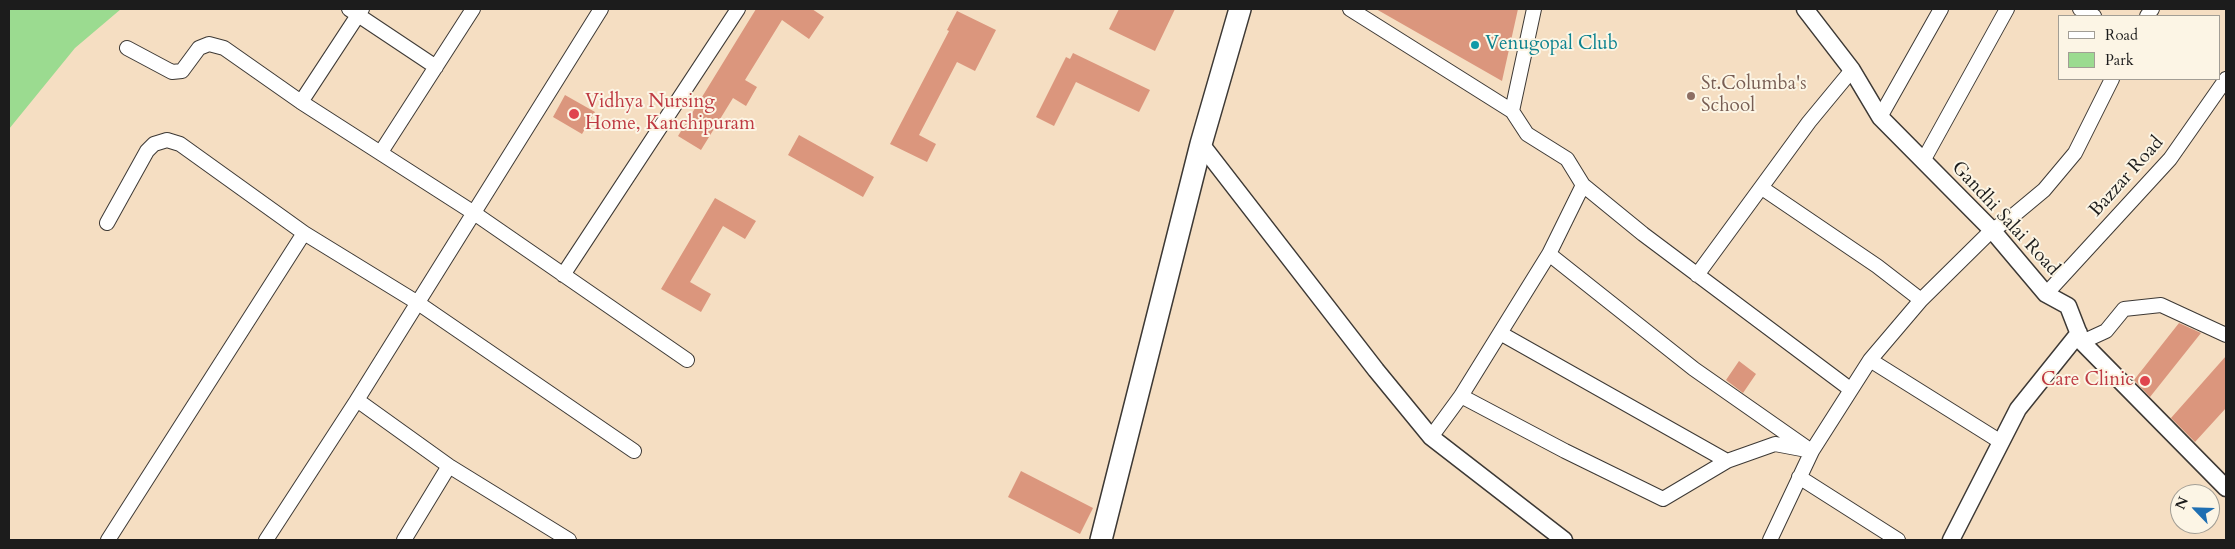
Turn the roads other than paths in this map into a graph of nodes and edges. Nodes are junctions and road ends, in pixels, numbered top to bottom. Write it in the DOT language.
graph roads {
  1 [pos="473,9"];
  2 [pos="601,9"];
  3 [pos="738,9"];
  4 [pos="1240,9"];
  5 [pos="1350,9"];
  6 [pos="1534,9"];
  7 [pos="1805,9"];
  8 [pos="1941,9"];
  9 [pos="2007,9"];
  10 [pos="2080,9"];
  11 [pos="357,10"];
  12 [pos="2092,15"];
  13 [pos="127,48"];
  14 [pos="436,67"];
  15 [pos="1852,70"];
  16 [pos="2112,80"];
  17 [pos="2223,80"];
  18 [pos="301,102"];
  19 [pos="1512,111"];
  20 [pos="1880,117"];
  21 [pos="1201,144"];
  22 [pos="380,152"];
  23 [pos="1923,161"];
  24 [pos="1583,185"];
  25 [pos="1762,188"];
  26 [pos="474,213"];
  27 [pos="107,223"];
  28 [pos="1992,230"];
  29 [pos="304,233"];
  30 [pos="1549,254"];
  31 [pos="563,275"];
  32 [pos="1697,275"];
  33 [pos="2046,294"];
  34 [pos="1921,300"];
  35 [pos="418,303"];
  36 [pos="1500,333"];
  37 [pos="2226,335"];
  38 [pos="2080,338"];
  39 [pos="687,360"];
  40 [pos="1870,360"];
  41 [pos="1850,389"];
  42 [pos="1461,396"];
  43 [pos="357,400"];
  44 [pos="1431,437"];
  45 [pos="2002,442"];
  46 [pos="634,451"];
  47 [pos="1812,451"];
  48 [pos="1727,461"];
  49 [pos="449,466"];
  50 [pos="1799,477"];
  51 [pos="2226,488"];
  52 [pos="108,540"];
  53 [pos="266,540"];
  54 [pos="404,540"];
  55 [pos="569,540"];
  56 [pos="1101,540"];
  57 [pos="1564,540"];
  58 [pos="1770,540"];
  59 [pos="1898,540"];
  60 [pos="1951,540"];
  1 -- 14 [label="street"];
  2 -- 26 [label="street"];
  3 -- 31 [label="street"];
  4 -- 21 [label="main road"];
  5 -- 19 [label="street"];
  6 -- 19 [label="street"];
  7 -- 15 [label="street, Gandhi Salai Road"];
  8 -- 20 [label="street"];
  9 -- 23 [label="street"];
  10 -- 12 [label="street"];
  11 -- 14 [label="street"];
  11 -- 18 [label="street"];
  13 -- 18 [label="street"];
  14 -- 22 [label="street"];
  15 -- 20 [label="street, Gandhi Salai Road"];
  15 -- 25 [label="street"];
  16 -- 28 [label="street"];
  17 -- 33 [label="street, Bazzar Road"];
  18 -- 22 [label="street"];
  19 -- 24 [label="street"];
  20 -- 23 [label="street, Gandhi Salai Road"];
  21 -- 44 [label="street"];
  21 -- 56 [label="main road"];
  22 -- 26 [label="street"];
  23 -- 28 [label="street, Gandhi Salai Road"];
  24 -- 30 [label="street"];
  24 -- 32 [label="street"];
  25 -- 32 [label="street"];
  25 -- 34 [label="street"];
  26 -- 31 [label="street"];
  26 -- 35 [label="street"];
  27 -- 29 [label="street"];
  28 -- 33 [label="street, Gandhi Salai Road"];
  28 -- 34 [label="street"];
  29 -- 35 [label="street"];
  29 -- 52 [label="street"];
  30 -- 36 [label="street"];
  30 -- 47 [label="street"];
  31 -- 39 [label="street"];
  32 -- 41 [label="street"];
  33 -- 38 [label="street, Gandhi Salai Road"];
  34 -- 40 [label="street"];
  35 -- 43 [label="street"];
  35 -- 46 [label="street"];
  36 -- 42 [label="street"];
  36 -- 48 [label="street"];
  37 -- 38 [label="street"];
  38 -- 45 [label="street"];
  38 -- 51 [label="street, Gandhi Salai Road"];
  40 -- 41 [label="street"];
  40 -- 45 [label="street"];
  41 -- 47 [label="street"];
  42 -- 44 [label="street"];
  42 -- 48 [label="street"];
  43 -- 49 [label="street"];
  43 -- 53 [label="street"];
  44 -- 57 [label="street"];
  45 -- 60 [label="street"];
  47 -- 48 [label="street"];
  47 -- 50 [label="street"];
  49 -- 54 [label="street"];
  49 -- 55 [label="street"];
  50 -- 58 [label="street"];
  50 -- 59 [label="street"];
}
